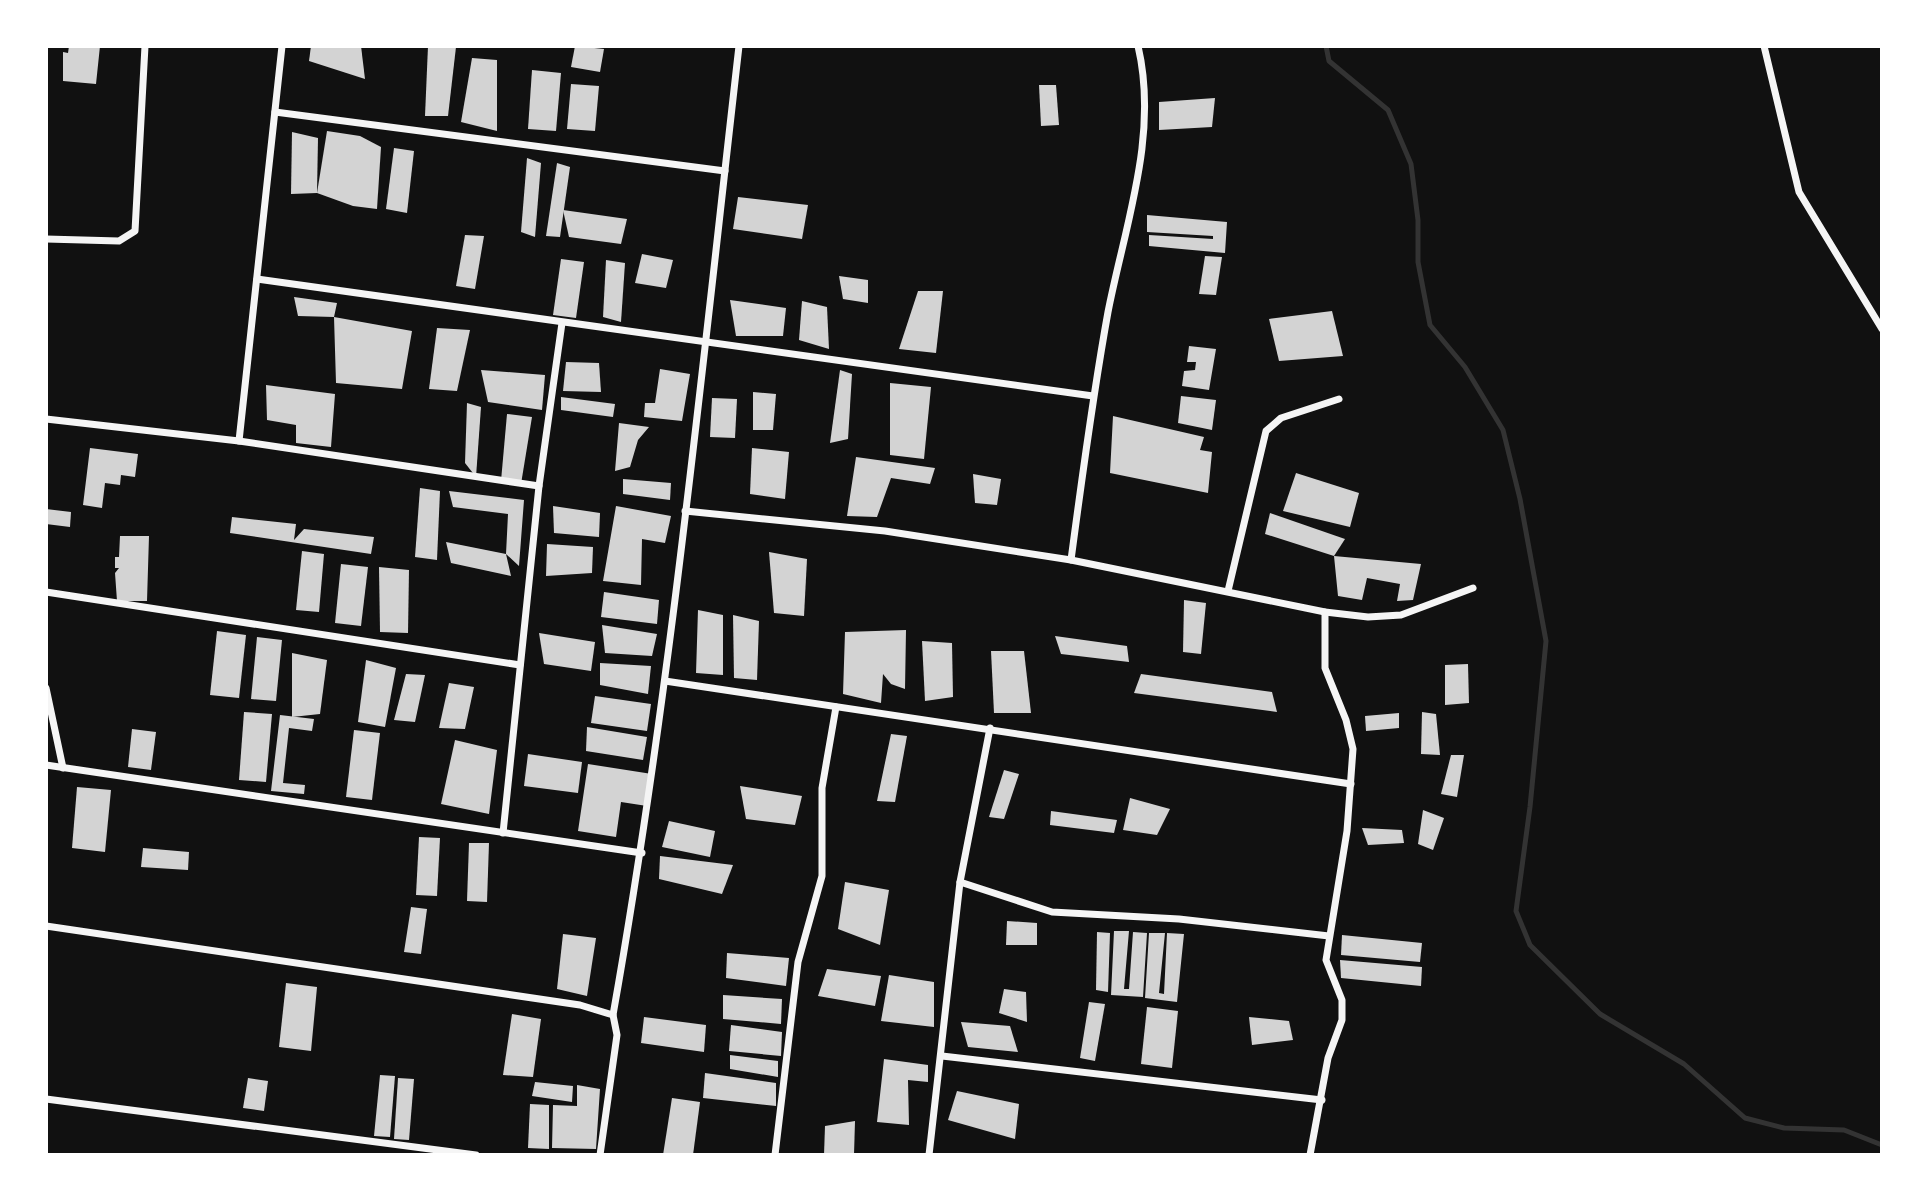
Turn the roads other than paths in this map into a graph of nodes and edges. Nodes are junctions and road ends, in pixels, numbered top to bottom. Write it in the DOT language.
graph roads {
  1 [pos="145,46"];
  2 [pos="282,46"];
  3 [pos="739,46"];
  4 [pos="1138,46"];
  5 [pos="1764,46"];
  6 [pos="275,112"];
  7 [pos="725,171"];
  8 [pos="46,239"];
  9 [pos="257,279"];
  10 [pos="562,323"];
  11 [pos="1882,329"];
  12 [pos="705,343"];
  13 [pos="1093,396"];
  14 [pos="1339,399"];
  15 [pos="46,419"];
  16 [pos="239,441"];
  17 [pos="539,486"];
  18 [pos="685,511"];
  19 [pos="1071,560"];
  20 [pos="1473,588"];
  21 [pos="1228,591"];
  22 [pos="46,592"];
  23 [pos="1325,612"];
  24 [pos="520,665"];
  25 [pos="665,681"];
  26 [pos="46,688"];
  27 [pos="836,707"];
  28 [pos="990,728"];
  29 [pos="46,765"];
  30 [pos="63,768"];
  31 [pos="1351,784"];
  32 [pos="503,833"];
  33 [pos="642,853"];
  34 [pos="960,882"];
  35 [pos="46,926"];
  36 [pos="1329,936"];
  37 [pos="613,1015"];
  38 [pos="942,1056"];
  39 [pos="46,1099"];
  40 [pos="1322,1100"];
  41 [pos="476,1155"];
  42 [pos="600,1155"];
  43 [pos="775,1155"];
  44 [pos="929,1155"];
  45 [pos="1310,1155"];
  1 -- 8 [label="street"];
  2 -- 6 [label="street"];
  3 -- 7 [label="street"];
  4 -- 13 [label="street"];
  5 -- 11 [label="street"];
  6 -- 7 [label="street"];
  6 -- 9 [label="street"];
  7 -- 12 [label="street"];
  9 -- 10 [label="street"];
  9 -- 16 [label="street"];
  10 -- 12 [label="street"];
  10 -- 17 [label="street"];
  12 -- 13 [label="street"];
  12 -- 18 [label="street"];
  13 -- 19 [label="street"];
  14 -- 21 [label="street"];
  15 -- 16 [label="street"];
  16 -- 17 [label="street"];
  17 -- 24 [label="street"];
  18 -- 19 [label="street"];
  18 -- 25 [label="street"];
  19 -- 21 [label="street"];
  20 -- 23 [label="street"];
  21 -- 23 [label="street"];
  22 -- 24 [label="street"];
  23 -- 31 [label="street"];
  24 -- 32 [label="street"];
  25 -- 27 [label="street"];
  25 -- 33 [label="street"];
  26 -- 30 [label="street"];
  27 -- 28 [label="street"];
  27 -- 43 [label="street"];
  28 -- 31 [label="street"];
  28 -- 34 [label="street"];
  29 -- 30 [label="street"];
  30 -- 32 [label="street"];
  31 -- 36 [label="street"];
  32 -- 33 [label="street"];
  33 -- 37 [label="street"];
  34 -- 36 [label="street"];
  34 -- 38 [label="street"];
  35 -- 37 [label="street"];
  36 -- 40 [label="street"];
  37 -- 42 [label="street"];
  38 -- 40 [label="street"];
  38 -- 44 [label="street"];
  39 -- 41 [label="street"];
  40 -- 45 [label="street"];
}
